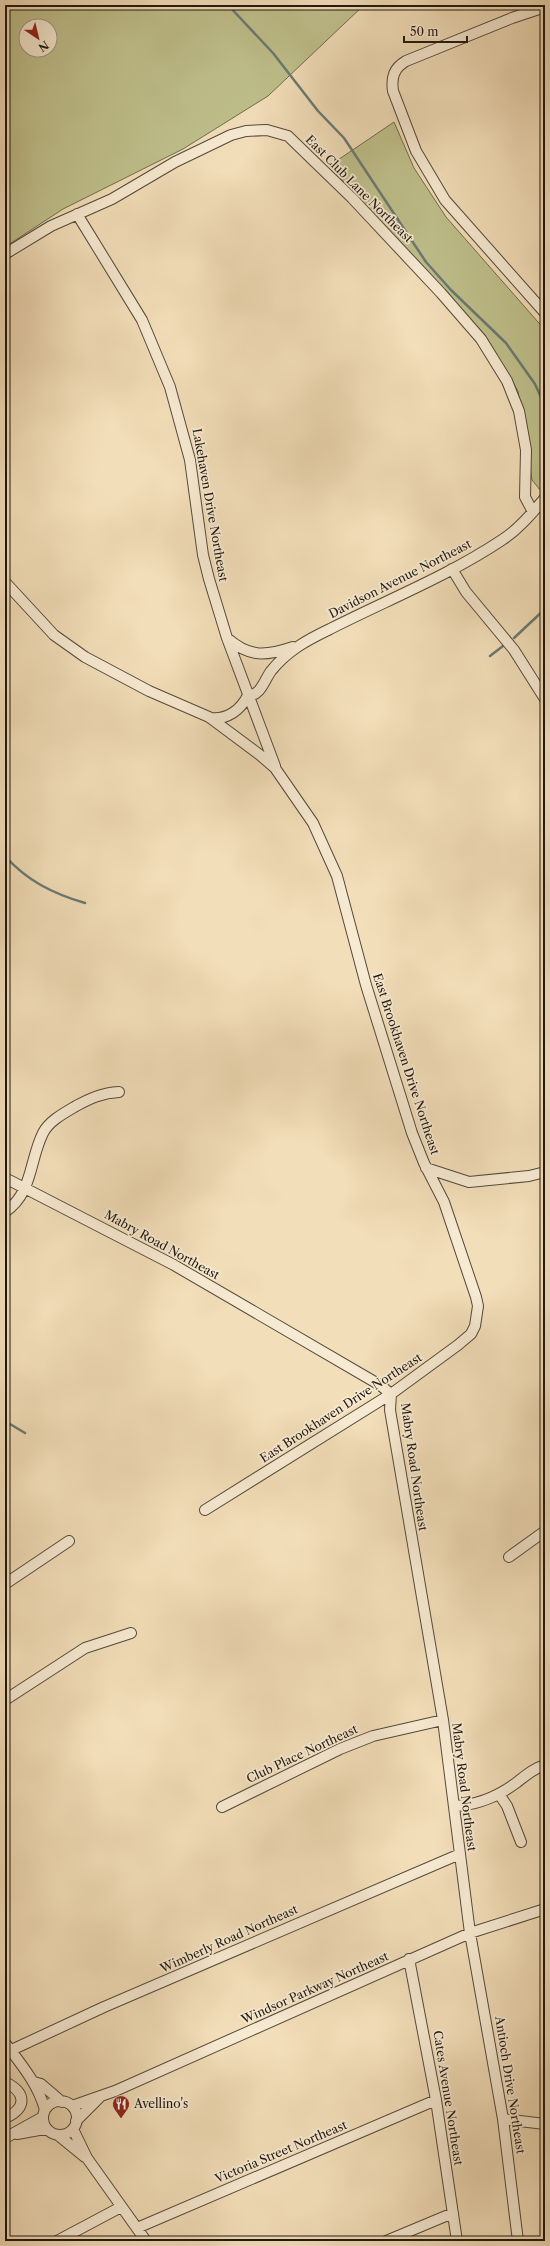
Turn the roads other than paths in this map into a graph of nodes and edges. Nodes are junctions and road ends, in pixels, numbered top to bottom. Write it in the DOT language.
graph roads {
  1 [pos="545,7"];
  2 [pos="77,214"];
  3 [pos="5,254"];
  4 [pos="545,313"];
  5 [pos="545,498"];
  6 [pos="533,512"];
  7 [pos="452,569"];
  8 [pos="5,582"];
  9 [pos="227,638"];
  10 [pos="298,645"];
  11 [pos="259,692"];
  12 [pos="248,695"];
  13 [pos="545,699"];
  14 [pos="255,711"];
  15 [pos="209,717"];
  16 [pos="275,768"];
  17 [pos="119,1092"];
  18 [pos="426,1168"];
  19 [pos="545,1172"];
  20 [pos="5,1178"];
  21 [pos="26,1188"];
  22 [pos="5,1212"];
  23 [pos="387,1396"];
  24 [pos="205,1510"];
  25 [pos="545,1531"];
  26 [pos="69,1541"];
  27 [pos="509,1557"];
  28 [pos="5,1584"];
  29 [pos="130,1633"];
  30 [pos="5,1700"];
  31 [pos="443,1720"];
  32 [pos="545,1765"];
  33 [pos="498,1794"];
  34 [pos="454,1806"];
  35 [pos="222,1807"];
  36 [pos="521,1842"];
  37 [pos="460,1854"];
  38 [pos="545,1909"];
  39 [pos="470,1934"];
  40 [pos="409,1959"];
  41 [pos="7,2049"];
  42 [pos="5,2082"];
  43 [pos="34,2082"];
  44 [pos="99,2098"];
  45 [pos="436,2100"];
  46 [pos="62,2102"];
  47 [pos="72,2106"];
  48 [pos="44,2113"];
  49 [pos="5,2118"];
  50 [pos="503,2119"];
  51 [pos="545,2124"];
  52 [pos="74,2125"];
  53 [pos="48,2130"];
  54 [pos="15,2134"];
  55 [pos="58,2135"];
  56 [pos="5,2138"];
  57 [pos="87,2158"];
  58 [pos="121,2207"];
  59 [pos="453,2214"];
  60 [pos="137,2228"];
  61 [pos="57,2241"];
  62 [pos="146,2241"];
  63 [pos="386,2241"];
  64 [pos="457,2241"];
  65 [pos="518,2241"];
  1 -- 4 [label="street"];
  2 -- 3 [label="street, East Club Lane Northeast"];
  2 -- 6 [label="street, East Club Lane Northeast"];
  2 -- 9 [label="street, Lakehaven Drive Northeast"];
  5 -- 6 [label="street, Davidson Avenue Northeast"];
  6 -- 7 [label="street, Davidson Avenue Northeast"];
  7 -- 10 [label="street, Davidson Avenue Northeast"];
  7 -- 13 [label="street"];
  8 -- 15 [label="street, East Brookhaven Drive Northeast"];
  9 -- 10 [label="street, Davidson Avenue Northeast"];
  9 -- 12 [label="street, Lakehaven Drive Northeast"];
  10 -- 11 [label="street, Davidson Avenue Northeast"];
  11 -- 12 [label="street"];
  11 -- 14 [label="street, Davidson Avenue Northeast"];
  12 -- 14 [label="street, Lakehaven Drive Northeast"];
  12 -- 15 [label="street, East Brookhaven Drive Northeast"];
  14 -- 16 [label="street, Lakehaven Drive Northeast"];
  15 -- 16 [label="street, East Brookhaven Drive Northeast"];
  16 -- 18 [label="street, East Brookhaven Drive Northeast"];
  17 -- 21 [label="street"];
  18 -- 19 [label="street"];
  18 -- 23 [label="street, East Brookhaven Drive Northeast"];
  20 -- 21 [label="street, Mabry Road Northeast"];
  21 -- 22 [label="street"];
  21 -- 23 [label="street, Mabry Road Northeast"];
  23 -- 24 [label="street, East Brookhaven Drive Northeast"];
  23 -- 31 [label="street, Mabry Road Northeast"];
  25 -- 27 [label="street"];
  26 -- 28 [label="street"];
  29 -- 30 [label="street"];
  31 -- 34 [label="street, Mabry Road Northeast"];
  31 -- 35 [label="street, Club Place Northeast"];
  32 -- 33 [label="street"];
  33 -- 34 [label="street"];
  33 -- 36 [label="street"];
  34 -- 37 [label="street, Mabry Road Northeast"];
  37 -- 39 [label="street, Mabry Road Northeast"];
  37 -- 41 [label="street, Wimberly Road Northeast"];
  38 -- 39 [label="street, Windsor Parkway Northeast"];
  39 -- 40 [label="street, Windsor Parkway Northeast"];
  39 -- 50 [label="street, Antioch Drive Northeast"];
  40 -- 44 [label="street, Windsor Parkway Northeast"];
  40 -- 45 [label="street, Cates Avenue Northeast"];
  41 -- 43 [label="street"];
  42 -- 49 [label="street"];
  43 -- 46 [label="street"];
  43 -- 48 [label="street"];
  44 -- 47 [label="street, Windsor Parkway Northeast"];
  44 -- 52 [label="street, Windsor Parkway Northeast"];
  45 -- 59 [label="street, Cates Avenue Northeast"];
  45 -- 60 [label="street, Victoria Street Northeast"];
  46 -- 47 [label="street"];
  46 -- 48 [label="street"];
  47 -- 52 [label="street"];
  48 -- 53 [label="street"];
  48 -- 54 [label="street"];
  50 -- 51 [label="street"];
  50 -- 65 [label="street, Antioch Drive Northeast"];
  52 -- 55 [label="street"];
  52 -- 57 [label="street"];
  53 -- 54 [label="street"];
  53 -- 55 [label="street"];
  54 -- 56 [label="street"];
  55 -- 57 [label="street"];
  57 -- 58 [label="street"];
  58 -- 60 [label="street"];
  58 -- 61 [label="street"];
  59 -- 63 [label="street"];
  59 -- 64 [label="street, Cates Avenue Northeast"];
  60 -- 62 [label="street"];
}
